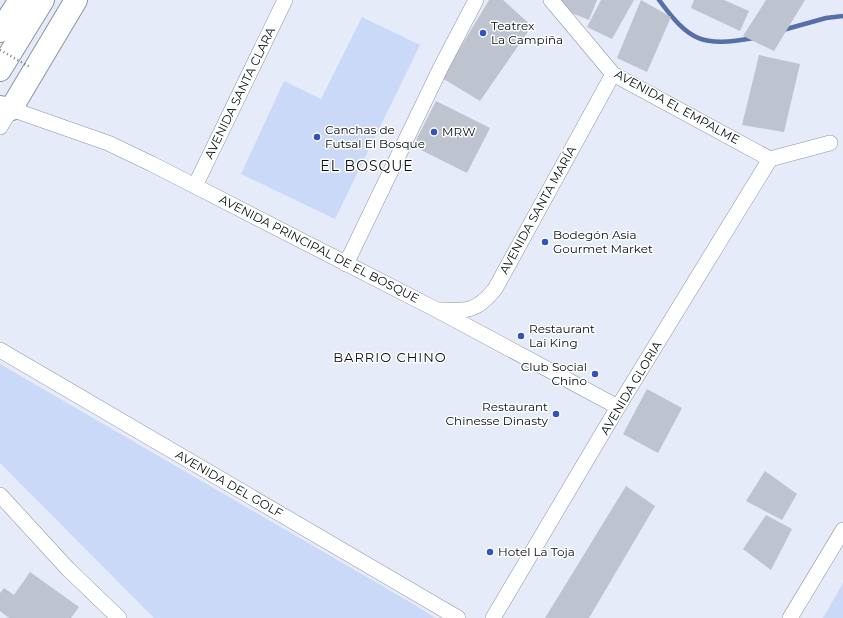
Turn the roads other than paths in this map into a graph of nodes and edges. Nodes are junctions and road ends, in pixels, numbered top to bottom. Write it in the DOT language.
graph roads {
  1 [pos="20,0"];
  2 [pos="43,0"];
  3 [pos="76,0"];
  4 [pos="285,0"];
  5 [pos="476,0"];
  6 [pos="551,0"];
  7 [pos="0,31"];
  8 [pos="0,70"];
  9 [pos="613,74"];
  10 [pos="4,113"];
  11 [pos="830,142"];
  12 [pos="770,159"];
  13 [pos="195,186"];
  14 [pos="346,264"];
  15 [pos="437,310"];
  16 [pos="0,350"];
  17 [pos="618,407"];
  18 [pos="0,495"];
  19 [pos="843,530"];
  20 [pos="119,618"];
  21 [pos="458,618"];
  22 [pos="493,618"];
  23 [pos="790,618"];
  1 -- 7 [label="main road"];
  2 -- 8 [label="main road"];
  3 -- 10 [label="main road"];
  4 -- 13 [label="street, AVENIDA SANTA CLARA"];
  5 -- 14 [label="street"];
  6 -- 9 [label="street, AVENIDA EL EMPALME"];
  9 -- 12 [label="street, AVENIDA EL EMPALME"];
  9 -- 15 [label="street, AVENIDA SANTA MARÍA"];
  10 -- 13 [label="street, AVENIDA PRINCIPAL DE EL BOSQUE"];
  11 -- 12 [label="street"];
  12 -- 17 [label="street, AVENIDA GLORIA"];
  13 -- 14 [label="street, AVENIDA PRINCIPAL DE EL BOSQUE"];
  14 -- 15 [label="street, AVENIDA PRINCIPAL DE EL BOSQUE"];
  15 -- 17 [label="street, AVENIDA PRINCIPAL DE EL BOSQUE"];
  16 -- 21 [label="street, AVENIDA DEL GOLF"];
  17 -- 22 [label="street, AVENIDA GLORIA"];
  18 -- 20 [label="street"];
  19 -- 23 [label="street"];
}
